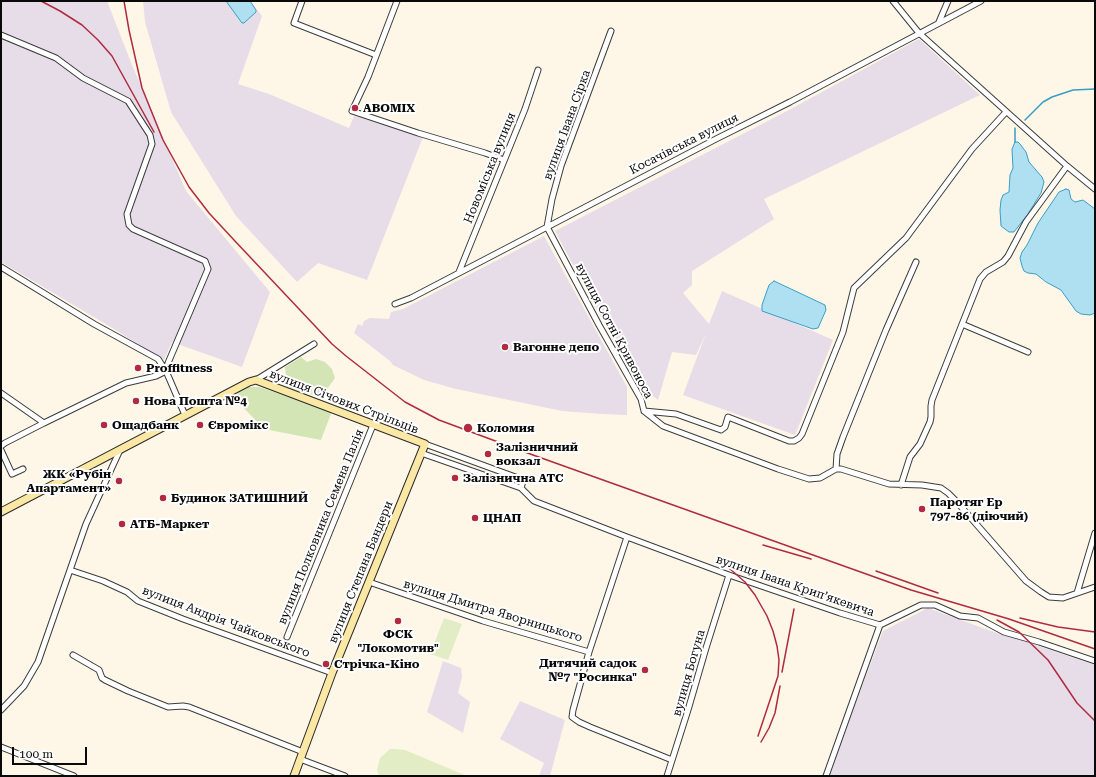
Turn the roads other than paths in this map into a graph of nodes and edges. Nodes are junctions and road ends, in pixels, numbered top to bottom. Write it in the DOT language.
graph roads {
  1 [pos="302,1"];
  2 [pos="397,1"];
  3 [pos="893,1"];
  4 [pos="948,1"];
  5 [pos="981,1"];
  6 [pos="939,22"];
  7 [pos="611,31"];
  8 [pos="919,33"];
  9 [pos="1,35"];
  10 [pos="376,55"];
  11 [pos="538,70"];
  12 [pos="1006,112"];
  13 [pos="504,160"];
  14 [pos="1067,166"];
  15 [pos="1095,189"];
  16 [pos="547,227"];
  17 [pos="916,262"];
  18 [pos="1,267"];
  19 [pos="458,272"];
  20 [pos="395,304"];
  21 [pos="962,324"];
  22 [pos="314,344"];
  23 [pos="1028,352"];
  24 [pos="166,371"];
  25 [pos="256,380"];
  26 [pos="1,393"];
  27 [pos="644,410"];
  28 [pos="185,415"];
  29 [pos="44,423"];
  30 [pos="373,425"];
  31 [pos="425,444"];
  32 [pos="1,446"];
  33 [pos="1,450"];
  34 [pos="120,450"];
  35 [pos="421,453"];
  36 [pos="99,460"];
  37 [pos="23,469"];
  38 [pos="836,469"];
  39 [pos="110,470"];
  40 [pos="901,485"];
  41 [pos="521,488"];
  42 [pos="1,512"];
  43 [pos="1095,533"];
  44 [pos="627,537"];
  45 [pos="70,570"];
  46 [pos="729,575"];
  47 [pos="369,582"];
  48 [pos="1095,587"];
  49 [pos="1077,593"];
  50 [pos="880,625"];
  51 [pos="287,637"];
  52 [pos="589,652"];
  53 [pos="73,655"];
  54 [pos="1095,661"];
  55 [pos="332,674"];
  56 [pos="1,710"];
  57 [pos="1,747"];
  58 [pos="302,755"];
  59 [pos="672,760"];
  60 [pos="74,776"];
  61 [pos="294,776"];
  62 [pos="345,776"];
  63 [pos="667,776"];
  64 [pos="826,776"];
  1 -- 10 [label="street"];
  2 -- 10 [label="street"];
  3 -- 8 [label="street"];
  4 -- 6 [label="street"];
  5 -- 6 [label="street, Косачівська вулиця"];
  6 -- 8 [label="street, Косачівська вулиця"];
  7 -- 16 [label="street, вулиця Івана Сірка"];
  8 -- 12 [label="street"];
  8 -- 16 [label="street, Косачівська вулиця"];
  9 -- 24 [label="street"];
  10 -- 13 [label="street"];
  11 -- 13 [label="street, Новоміська вулиця"];
  12 -- 14 [label="street"];
  12 -- 27 [label="street"];
  13 -- 19 [label="street, Новоміська вулиця"];
  14 -- 15 [label="street"];
  14 -- 21 [label="street"];
  16 -- 19 [label="street, Косачівська вулиця"];
  16 -- 27 [label="street, вулиця Сотні Кривоноса"];
  17 -- 38 [label="street"];
  18 -- 24 [label="street"];
  19 -- 20 [label="street, Косачівська вулиця"];
  21 -- 23 [label="street"];
  21 -- 40 [label="street"];
  22 -- 25 [label="street, вулиця Січових Стрільців"];
  24 -- 28 [label="street"];
  24 -- 29 [label="street"];
  25 -- 28 [label="street, вулиця Січових Стрільців"];
  25 -- 30 [label="street, вулиця Січових Стрільців"];
  26 -- 29 [label="street"];
  27 -- 38 [label="street, вулиця Сотні Кривоноса"];
  28 -- 34 [label="street, вулиця Січових Стрільців"];
  29 -- 32 [label="street"];
  30 -- 31 [label="street, вулиця Січових Стрільців"];
  30 -- 51 [label="street, вулиця Полковника Семена Палія"];
  31 -- 35 [label="street, вулиця Степана Бандери"];
  31 -- 41 [label="street"];
  33 -- 37 [label="street"];
  34 -- 36 [label="street, вулиця Січових Стрільців"];
  34 -- 39 [label="street"];
  35 -- 41 [label="street"];
  35 -- 47 [label="street, вулиця Степана Бандери"];
  36 -- 39 [label="street"];
  36 -- 42 [label="street, вулиця Січових Стрільців"];
  38 -- 40 [label="street"];
  39 -- 45 [label="street"];
  40 -- 49 [label="street"];
  41 -- 44 [label="street, вулиця Івана Крипʼякевича"];
  43 -- 49 [label="street"];
  44 -- 46 [label="street, вулиця Івана Крипʼякевича"];
  44 -- 52 [label="street, вулиця Дмитра Яворницького"];
  45 -- 55 [label="street, вулиця Андрія Чайковського"];
  45 -- 56 [label="street"];
  46 -- 50 [label="street, вулиця Івана Крипʼякевича"];
  46 -- 59 [label="street, вулиця Богуна"];
  47 -- 52 [label="street, вулиця Дмитра Яворницького"];
  47 -- 55 [label="street, вулиця Степана Бандери"];
  48 -- 49 [label="street"];
  50 -- 54 [label="street, вулиця Івана Крипʼякевича"];
  50 -- 64 [label="street"];
  52 -- 59 [label="street, вулиця Дмитра Яворницького"];
  53 -- 58 [label="street"];
  55 -- 58 [label="street, вулиця Степана Бандери"];
  57 -- 60 [label="street"];
  58 -- 61 [label="street, вулиця Степана Бандери"];
  58 -- 62 [label="street"];
  59 -- 63 [label="street, вулиця Богуна"];
}
